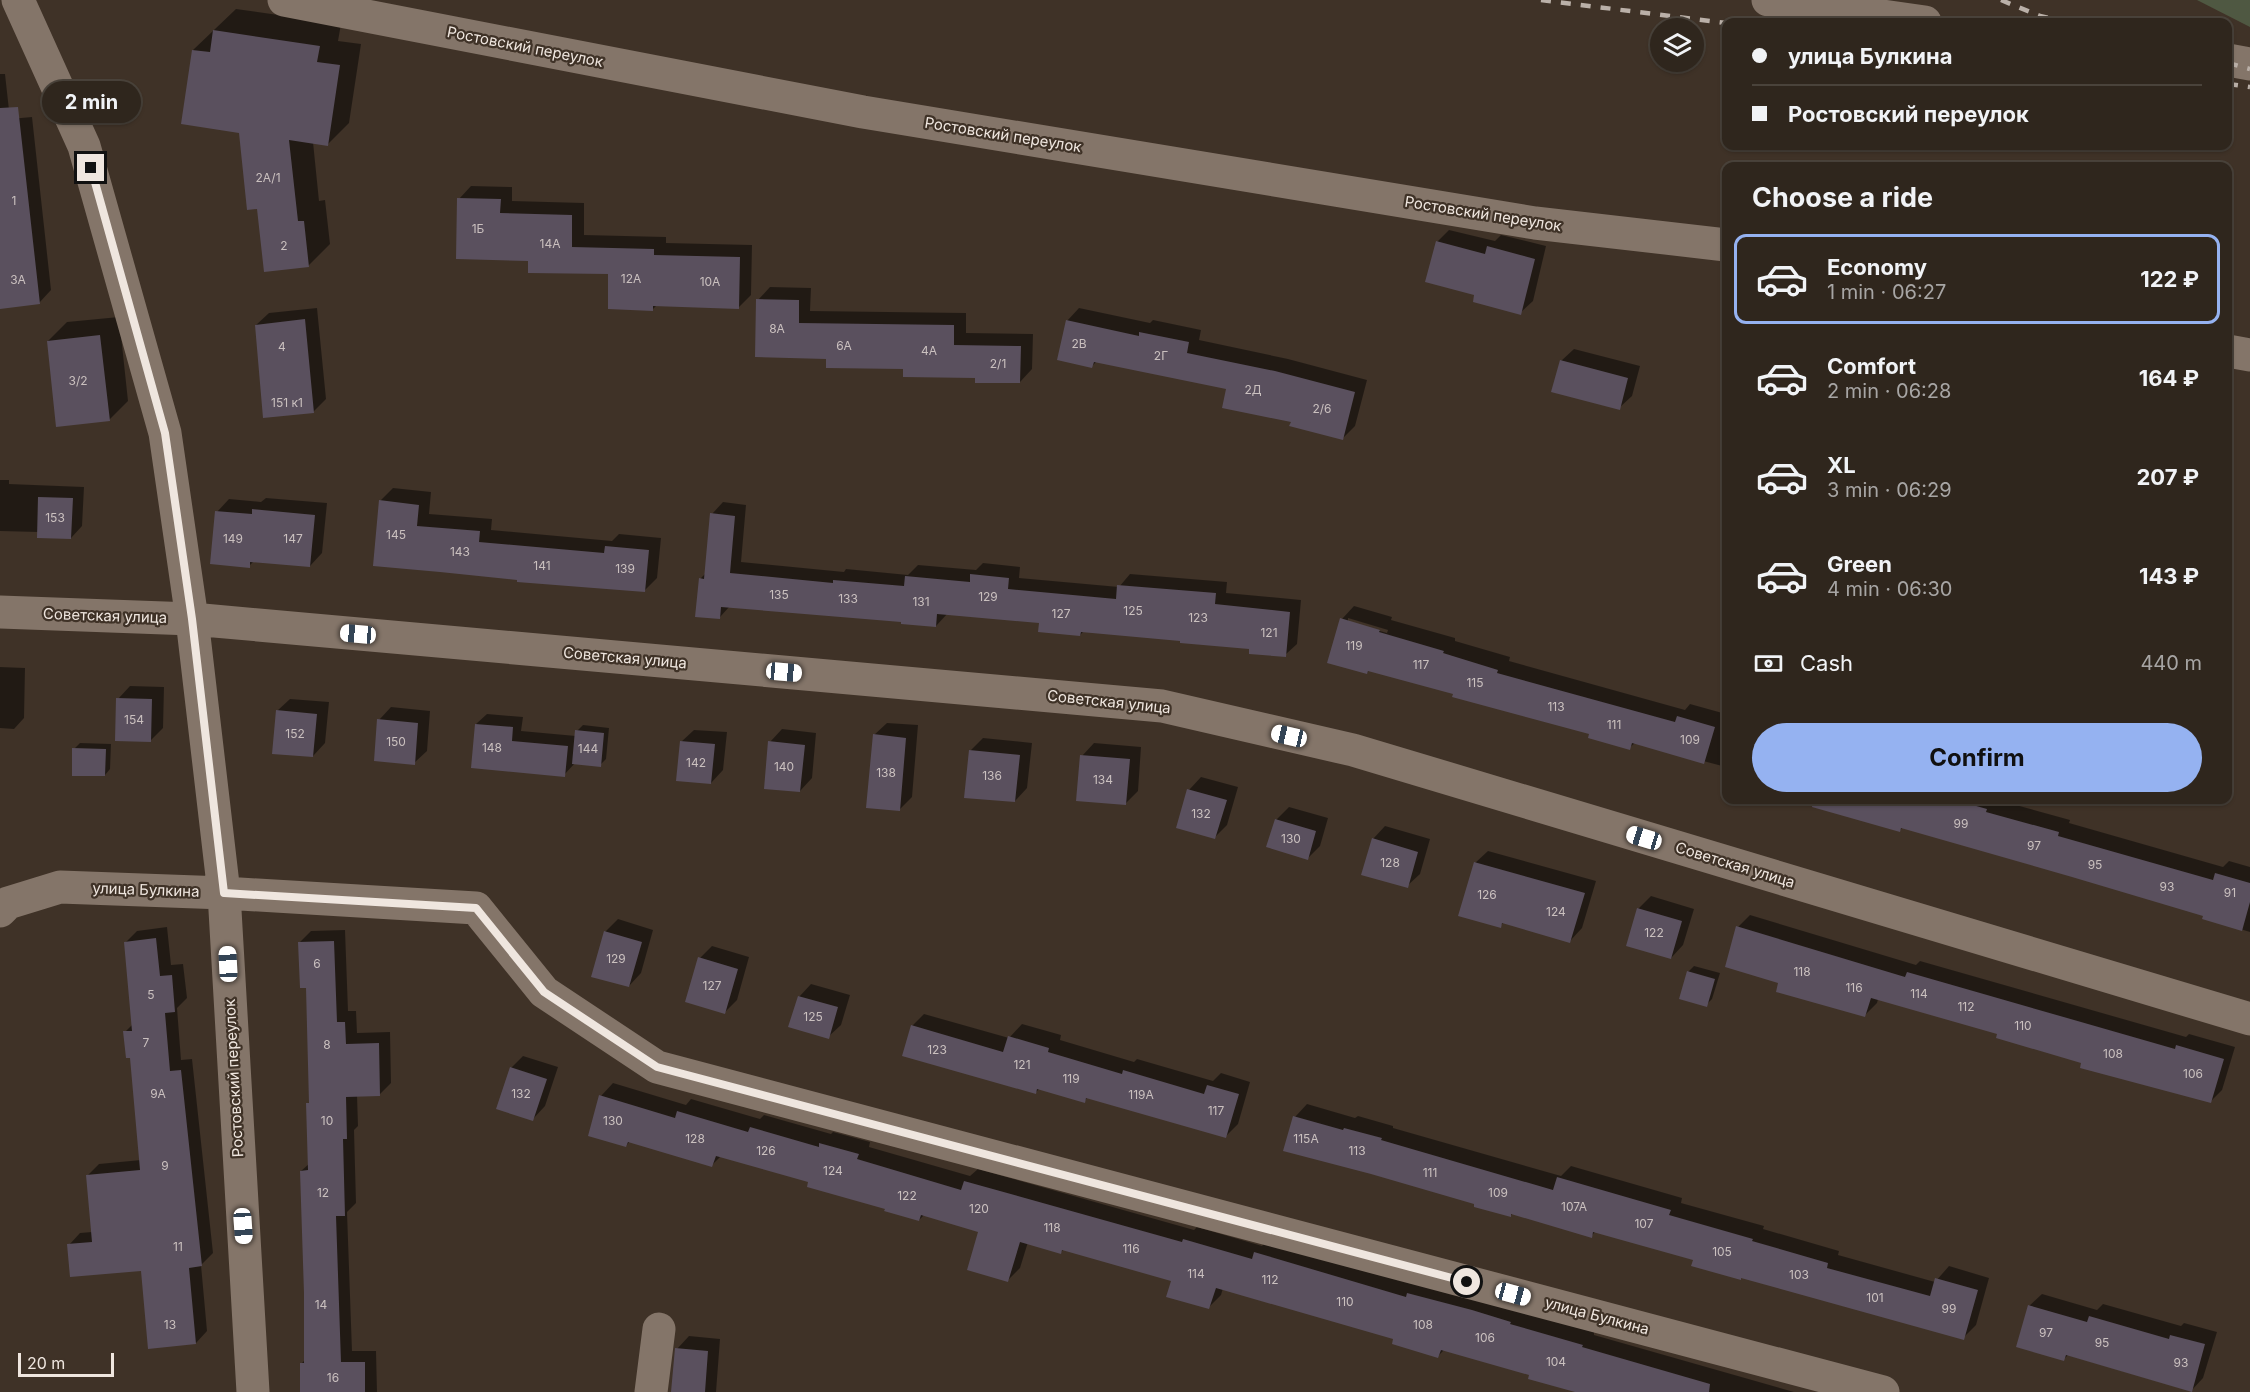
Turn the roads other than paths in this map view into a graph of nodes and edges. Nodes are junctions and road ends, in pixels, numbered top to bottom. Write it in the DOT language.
graph roads {
  1 [pos="18,0"];
  2 [pos="284,0"];
  3 [pos="1768,0"];
  4 [pos="1896,18"];
  5 [pos="2232,61"];
  6 [pos="2250,64"];
  7 [pos="1722,245"];
  8 [pos="2232,352"];
  9 [pos="2250,354"];
  10 [pos="0,612"];
  11 [pos="192,619"];
  12 [pos="224,893"];
  13 [pos="0,911"];
  14 [pos="2250,1019"];
  15 [pos="659,1329"];
  16 [pos="253,1392"];
  17 [pos="651,1392"];
  18 [pos="1883,1392"];
  1 -- 11 [label="street, Ростовский переулок"];
  2 -- 7 [label="street, Ростовский переулок"];
  3 -- 4 [label="street"];
  5 -- 6 [label="street"];
  8 -- 9 [label="street"];
  10 -- 11 [label="street, Советская улица"];
  11 -- 12 [label="street, Ростовский переулок"];
  11 -- 14 [label="street, Советская улица"];
  12 -- 13 [label="street, улица Булкина"];
  12 -- 16 [label="street, Ростовский переулок"];
  12 -- 18 [label="street, улица Булкина"];
  15 -- 17 [label="street"];
}
